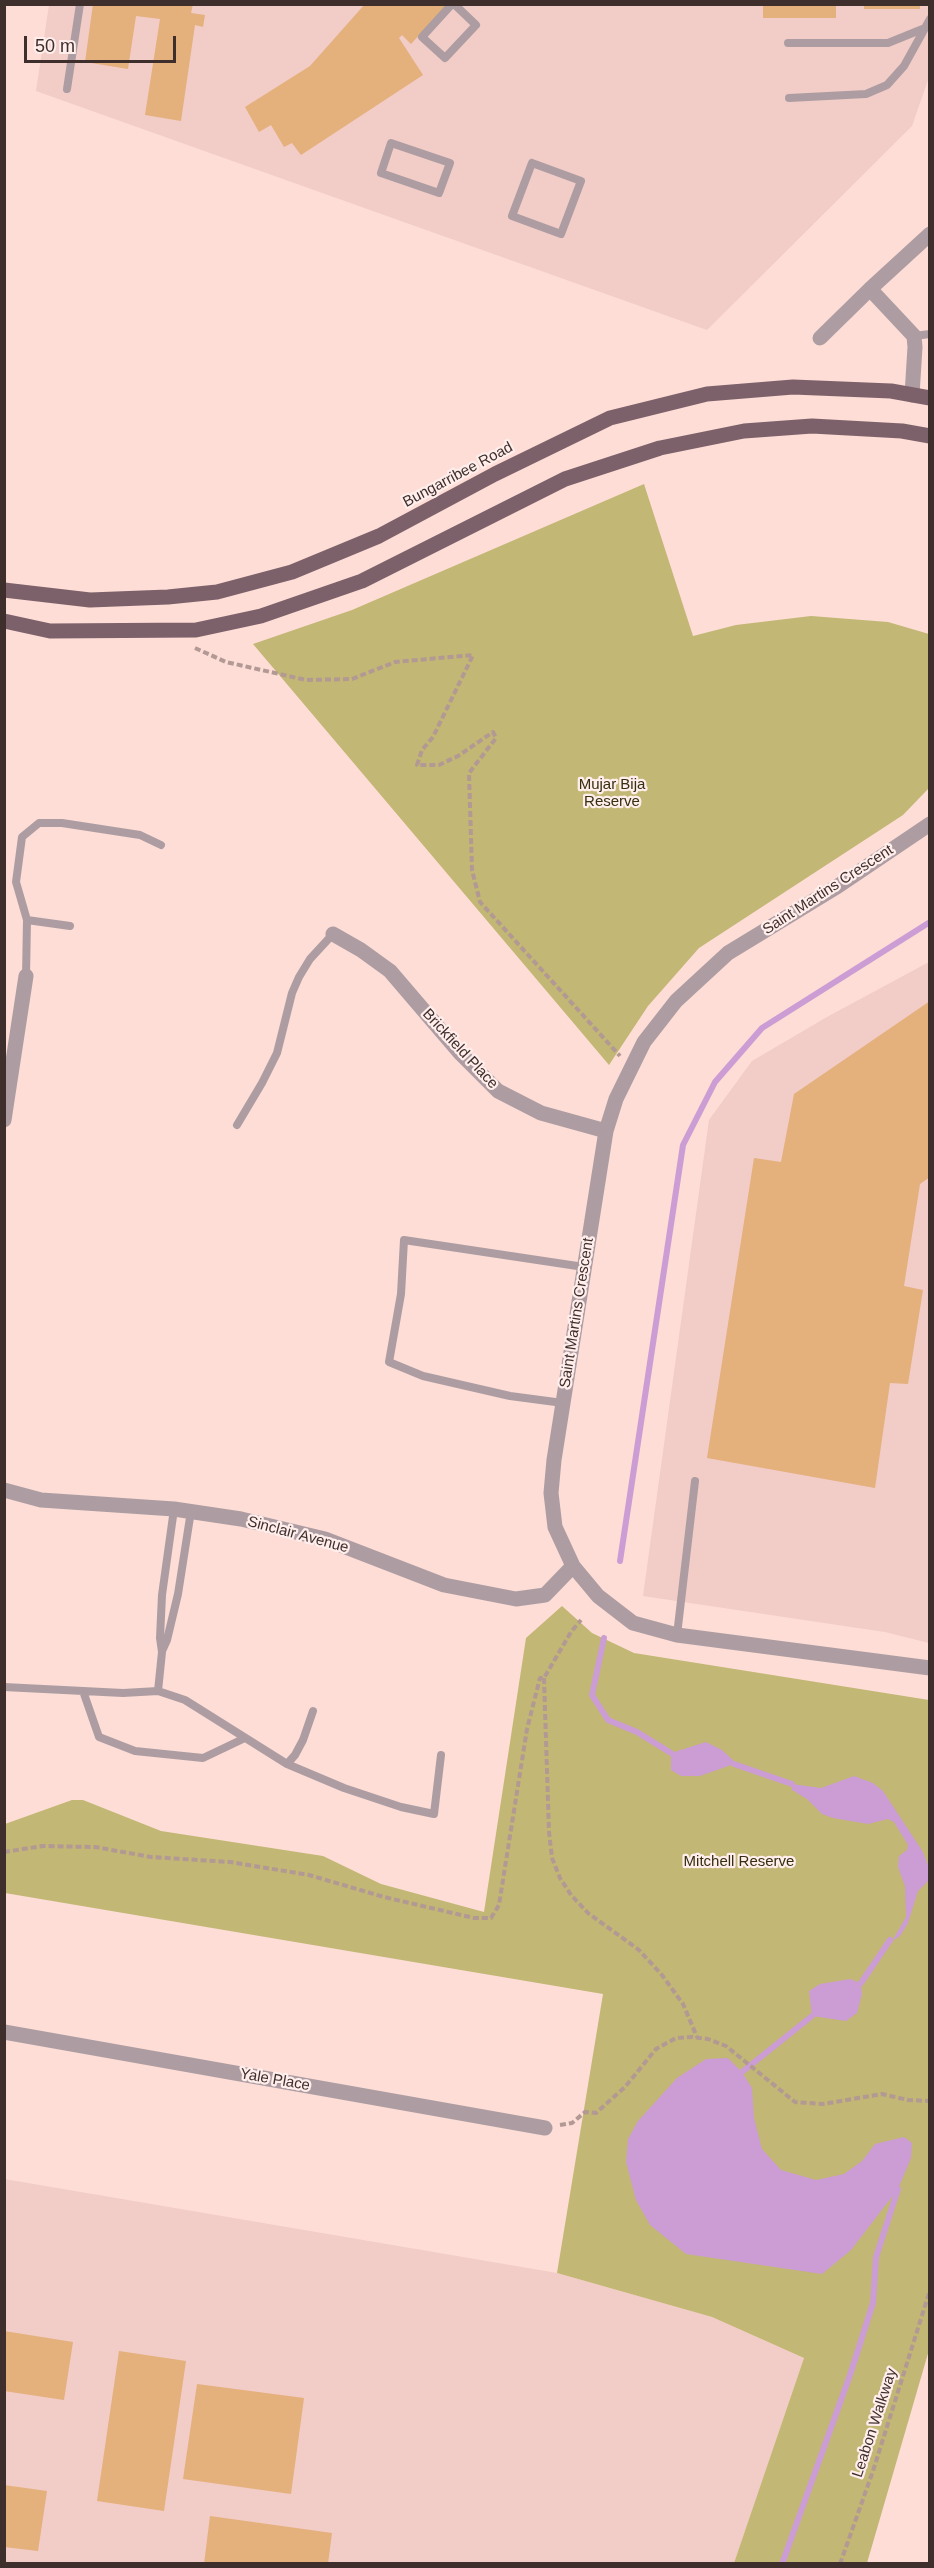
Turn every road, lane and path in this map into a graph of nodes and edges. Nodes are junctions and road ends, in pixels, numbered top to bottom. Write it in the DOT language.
graph roads {
  1 [pos="80,4"];
  2 [pos="453,4"];
  3 [pos="927,24"];
  4 [pos="788,43"];
  5 [pos="67,89"];
  6 [pos="789,98"];
  7 [pos="450,163"];
  8 [pos="581,181"];
  9 [pos="930,234"];
  10 [pos="870,289"];
  11 [pos="930,334"];
  12 [pos="914,336"];
  13 [pos="820,338"];
  14 [pos="912,395"];
  15 [pos="930,398"];
  16 [pos="930,436"];
  17 [pos="4,590"];
  18 [pos="4,621"];
  19 [pos="192,646"];
  20 [pos="930,824"];
  21 [pos="161,845"];
  22 [pos="27,920"];
  23 [pos="70,926"];
  24 [pos="333,934"];
  25 [pos="26,976"];
  26 [pos="631,1065"];
  27 [pos="4,1119"];
  28 [pos="237,1125"];
  29 [pos="606,1131"];
  30 [pos="584,1267"];
  31 [pos="563,1403"];
  32 [pos="695,1481"];
  33 [pos="4,1490"];
  34 [pos="174,1509"];
  35 [pos="191,1510"];
  36 [pos="573,1566"];
  37 [pos="581,1620"];
  38 [pos="677,1635"];
  39 [pos="162,1652"];
  40 [pos="930,1668"];
  41 [pos="544,1678"];
  42 [pos="4,1686"];
  43 [pos="158,1690"];
  44 [pos="83,1691"];
  45 [pos="313,1711"];
  46 [pos="244,1738"];
  47 [pos="441,1755"];
  48 [pos="286,1764"];
  49 [pos="4,1852"];
  50 [pos="4,2032"];
  51 [pos="697,2037"];
  52 [pos="930,2101"];
  53 [pos="572,2123"];
  54 [pos="545,2128"];
  55 [pos="930,2290"];
  56 [pos="840,2564"];
  1 -- 5 [label="lane"];
  2 -- 2 [label="lane"];
  3 -- 4 [label="lane"];
  3 -- 6 [label="lane"];
  7 -- 7 [label="lane"];
  8 -- 8 [label="lane"];
  9 -- 10 [label="street"];
  10 -- 12 [label="street"];
  10 -- 13 [label="street"];
  11 -- 12 [label="lane"];
  12 -- 14 [label="street"];
  14 -- 15 [label="main road, Bungarribee Road"];
  14 -- 17 [label="main road, Bungarribee Road"];
  16 -- 18 [label="main road"];
  19 -- 26 [label="path"];
  20 -- 26 [label="street, Saint Martins Crescent"];
  21 -- 22 [label="lane"];
  22 -- 23 [label="lane"];
  22 -- 25 [label="lane"];
  24 -- 28 [label="lane"];
  24 -- 29 [label="street, Brickfield Place"];
  25 -- 27 [label="street"];
  26 -- 29 [label="street, Saint Martins Crescent"];
  29 -- 30 [label="street, Saint Martins Crescent"];
  30 -- 31 [label="street, Saint Martins Crescent"];
  30 -- 31 [label="lane"];
  31 -- 36 [label="street, Saint Martins Crescent"];
  32 -- 38 [label="lane"];
  33 -- 34 [label="street, Sinclair Avenue"];
  34 -- 35 [label="street, Sinclair Avenue"];
  34 -- 39 [label="lane"];
  35 -- 36 [label="street, Sinclair Avenue"];
  35 -- 39 [label="lane"];
  36 -- 38 [label="street, Saint Martins Crescent"];
  37 -- 41 [label="path"];
  38 -- 40 [label="street, Saint Martins Crescent"];
  39 -- 43 [label="lane"];
  41 -- 49 [label="path"];
  41 -- 51 [label="path"];
  42 -- 44 [label="lane"];
  43 -- 44 [label="lane"];
  43 -- 46 [label="lane"];
  44 -- 46 [label="lane"];
  45 -- 48 [label="lane"];
  46 -- 48 [label="lane"];
  47 -- 48 [label="lane"];
  50 -- 54 [label="street, Yale Place"];
  51 -- 52 [label="path"];
  51 -- 53 [label="path"];
  55 -- 56 [label="path, Leabon Walkway"];
}
